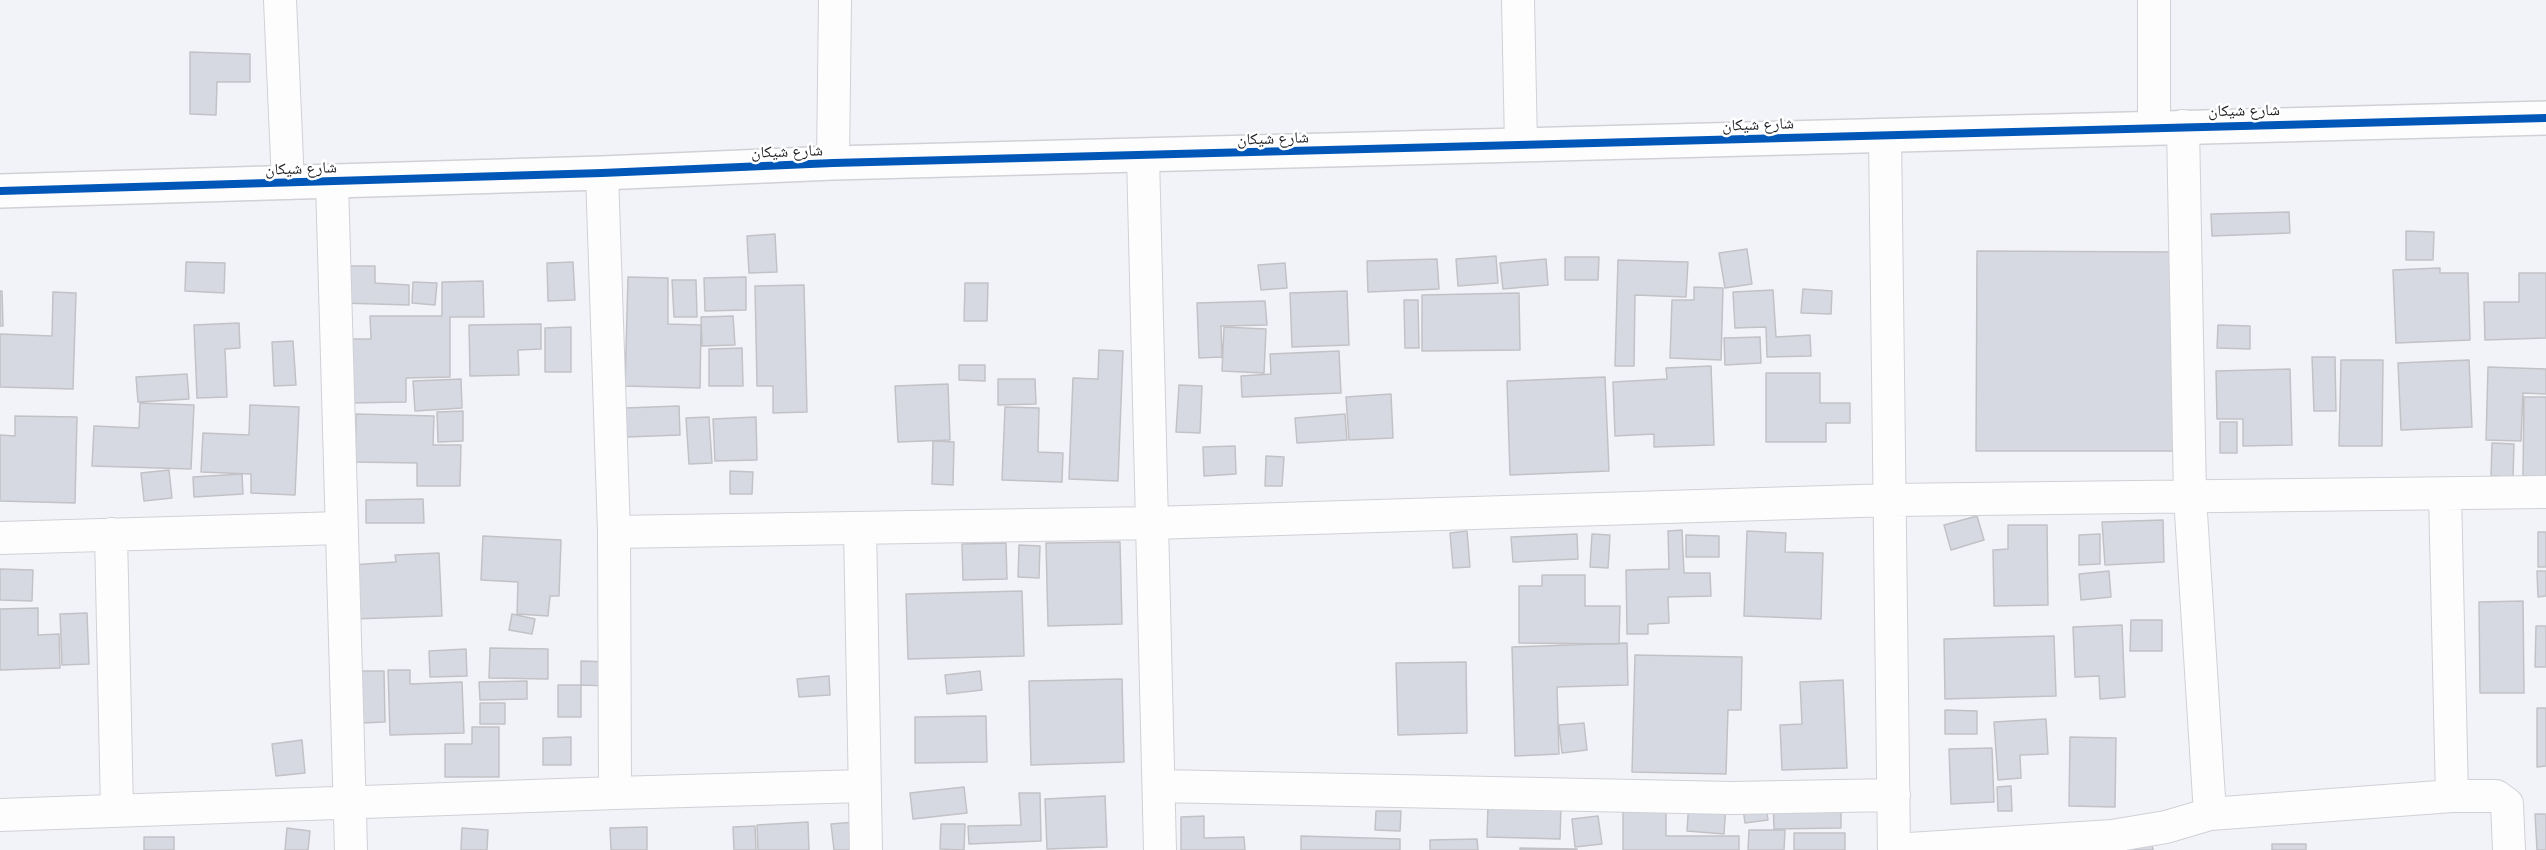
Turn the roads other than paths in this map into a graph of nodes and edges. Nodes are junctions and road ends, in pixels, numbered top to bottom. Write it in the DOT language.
graph roads {
  1 [pos="280,0"];
  2 [pos="835,0"];
  3 [pos="1518,0"];
  4 [pos="2154,0"];
  5 [pos="2546,118"];
  6 [pos="2169,127"];
  7 [pos="1885,135"];
  8 [pos="1521,145"];
  9 [pos="1143,156"];
  10 [pos="833,163"];
  11 [pos="602,173"];
  12 [pos="332,182"];
  13 [pos="288,183"];
  14 [pos="0,192"];
  15 [pos="2546,492"];
  16 [pos="2445,494"];
  17 [pos="2190,497"];
  18 [pos="1891,500"];
  19 [pos="1152,523"];
  20 [pos="341,528"];
  21 [pos="860,528"];
  22 [pos="614,532"];
  23 [pos="111,534"];
  24 [pos="0,538"];
  25 [pos="864,786"];
  26 [pos="1159,786"];
  27 [pos="615,793"];
  28 [pos="1894,795"];
  29 [pos="2452,796"];
  30 [pos="349,804"];
  31 [pos="117,811"];
  32 [pos="2210,814"];
  33 [pos="0,815"];
  34 [pos="351,850"];
  35 [pos="866,850"];
  36 [pos="1160,850"];
  37 [pos="1894,850"];
  38 [pos="2509,850"];
  1 -- 13 [label="street"];
  2 -- 10 [label="street"];
  3 -- 8 [label="street"];
  4 -- 6 [label="street"];
  5 -- 6 [label="street, شارع شيكان"];
  6 -- 7 [label="street, شارع شيكان"];
  6 -- 17 [label="street"];
  7 -- 8 [label="street, شارع شيكان"];
  7 -- 18 [label="street"];
  8 -- 9 [label="street, شارع شيكان"];
  9 -- 10 [label="street, شارع شيكان"];
  9 -- 19 [label="street"];
  10 -- 11 [label="street, شارع شيكان"];
  11 -- 12 [label="street, شارع شيكان"];
  11 -- 22 [label="street"];
  12 -- 13 [label="street, شارع شيكان"];
  12 -- 20 [label="street"];
  13 -- 14 [label="street, شارع شيكان"];
  15 -- 16 [label="street"];
  16 -- 17 [label="street"];
  16 -- 29 [label="street"];
  17 -- 18 [label="street"];
  17 -- 32 [label="street"];
  18 -- 19 [label="street"];
  18 -- 28 [label="street"];
  19 -- 21 [label="street"];
  19 -- 26 [label="street"];
  20 -- 23 [label="street"];
  20 -- 30 [label="street"];
  21 -- 22 [label="street"];
  21 -- 25 [label="street"];
  22 -- 27 [label="street"];
  23 -- 24 [label="street"];
  23 -- 31 [label="street"];
  25 -- 27 [label="street"];
  25 -- 35 [label="street"];
  26 -- 28 [label="street"];
  26 -- 36 [label="street"];
  27 -- 30 [label="street"];
  28 -- 37 [label="street"];
  29 -- 32 [label="street"];
  29 -- 38 [label="street"];
  30 -- 31 [label="street"];
  30 -- 34 [label="street"];
  31 -- 33 [label="street"];
  32 -- 37 [label="street"];
}
